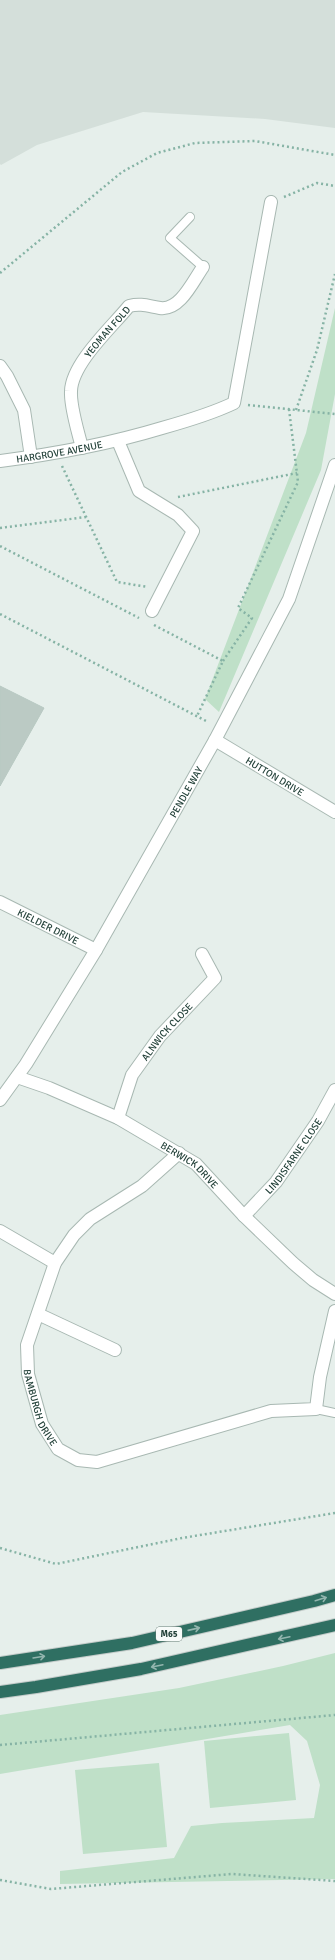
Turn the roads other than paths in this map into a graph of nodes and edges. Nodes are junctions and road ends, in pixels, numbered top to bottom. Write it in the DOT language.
graph roads {
  1 [pos="271,202"];
  2 [pos="190,217"];
  3 [pos="203,267"];
  4 [pos="0,366"];
  5 [pos="118,441"];
  6 [pos="82,448"];
  7 [pos="31,457"];
  8 [pos="0,461"];
  9 [pos="335,465"];
  10 [pos="333,478"];
  11 [pos="149,616"];
  12 [pos="216,740"];
  13 [pos="335,812"];
  14 [pos="0,902"];
  15 [pos="96,950"];
  16 [pos="202,954"];
  17 [pos="17,1077"];
  18 [pos="335,1090"];
  19 [pos="0,1100"];
  20 [pos="118,1118"];
  21 [pos="179,1153"];
  22 [pos="244,1216"];
  23 [pos="0,1231"];
  24 [pos="55,1263"];
  25 [pos="335,1294"];
  26 [pos="335,1312"];
  27 [pos="38,1314"];
  28 [pos="115,1350"];
  29 [pos="316,1409"];
  30 [pos="335,1412"];
  31 [pos="335,1595"];
  32 [pos="335,1625"];
  33 [pos="0,1663"];
  34 [pos="0,1692"];
  1 -- 5 [label="street, HARGROVE AVENUE"];
  2 -- 3 [label="lane"];
  3 -- 6 [label="street, YEOMAN FOLD"];
  4 -- 7 [label="street"];
  5 -- 6 [label="street, HARGROVE AVENUE"];
  5 -- 11 [label="street"];
  6 -- 7 [label="street, HARGROVE AVENUE"];
  7 -- 8 [label="street, HARGROVE AVENUE"];
  9 -- 10 [label="street, PENDLE WAY"];
  10 -- 12 [label="street, PENDLE WAY"];
  12 -- 13 [label="street, HUTTON DRIVE"];
  12 -- 15 [label="street, PENDLE WAY"];
  14 -- 15 [label="street, KIELDER DRIVE"];
  15 -- 17 [label="street, PENDLE WAY"];
  16 -- 20 [label="street, ALNWICK CLOSE"];
  17 -- 19 [label="street, PENDLE WAY"];
  17 -- 20 [label="street, BERWICK DRIVE"];
  18 -- 22 [label="street, LINDISFARNE CLOSE"];
  20 -- 21 [label="street, BERWICK DRIVE"];
  21 -- 22 [label="street, BERWICK DRIVE"];
  21 -- 24 [label="street, BAMBURGH DRIVE"];
  22 -- 25 [label="street, BERWICK DRIVE"];
  23 -- 24 [label="street"];
  24 -- 27 [label="street, BAMBURGH DRIVE"];
  26 -- 29 [label="street"];
  27 -- 28 [label="street"];
  27 -- 29 [label="street, BAMBURGH DRIVE"];
  29 -- 30 [label="lane"];
  33 -- 31 [label="highway, M65, one-way"];
  32 -- 34 [label="highway, one-way"];
}
